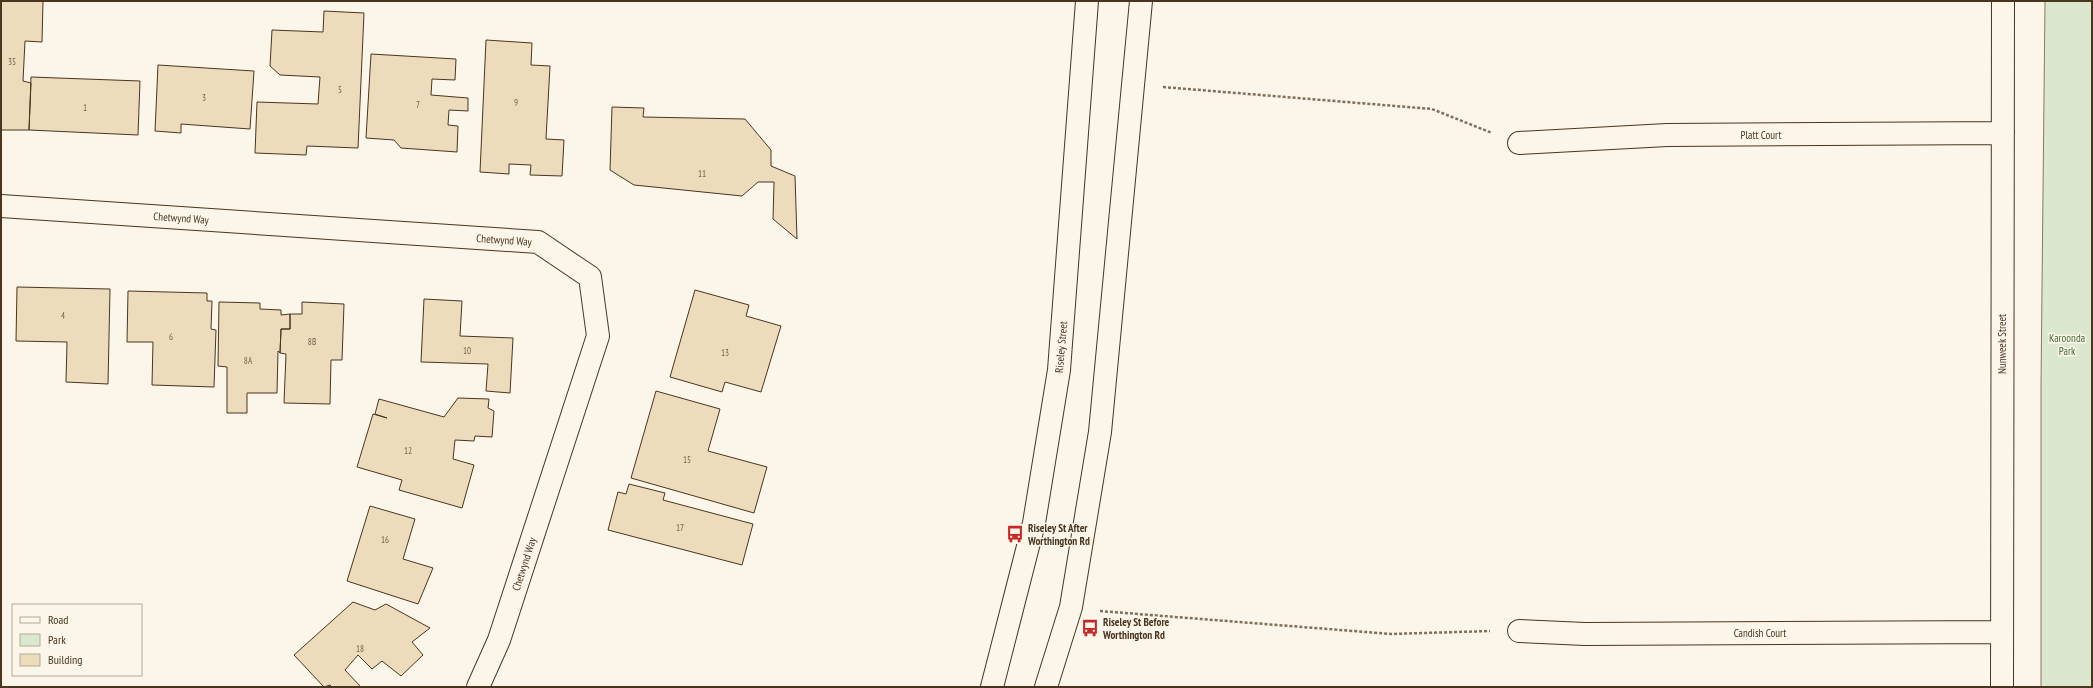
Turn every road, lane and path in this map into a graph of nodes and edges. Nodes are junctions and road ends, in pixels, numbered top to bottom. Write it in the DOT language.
graph roads {
  1 [pos="1087,1"];
  2 [pos="1141,1"];
  3 [pos="2003,1"];
  4 [pos="1163,79"];
  5 [pos="2003,132"];
  6 [pos="1519,143"];
  7 [pos="1,206"];
  8 [pos="1110,612"];
  9 [pos="1519,630"];
  10 [pos="2001,632"];
  11 [pos="478,687"];
  12 [pos="992,687"];
  13 [pos="1046,687"];
  14 [pos="2002,687"];
  1 -- 12 [label="main road, Riseley Street"];
  2 -- 13 [label="main road"];
  3 -- 5 [label="main road, Nunweek Street"];
  4 -- 6 [label="path"];
  5 -- 6 [label="main road, Platt Court"];
  5 -- 10 [label="main road, Nunweek Street"];
  7 -- 11 [label="main road, Chetwynd Way"];
  8 -- 9 [label="path"];
  9 -- 10 [label="main road, Candish Court"];
  10 -- 14 [label="main road, Nunweek Street"];
}
